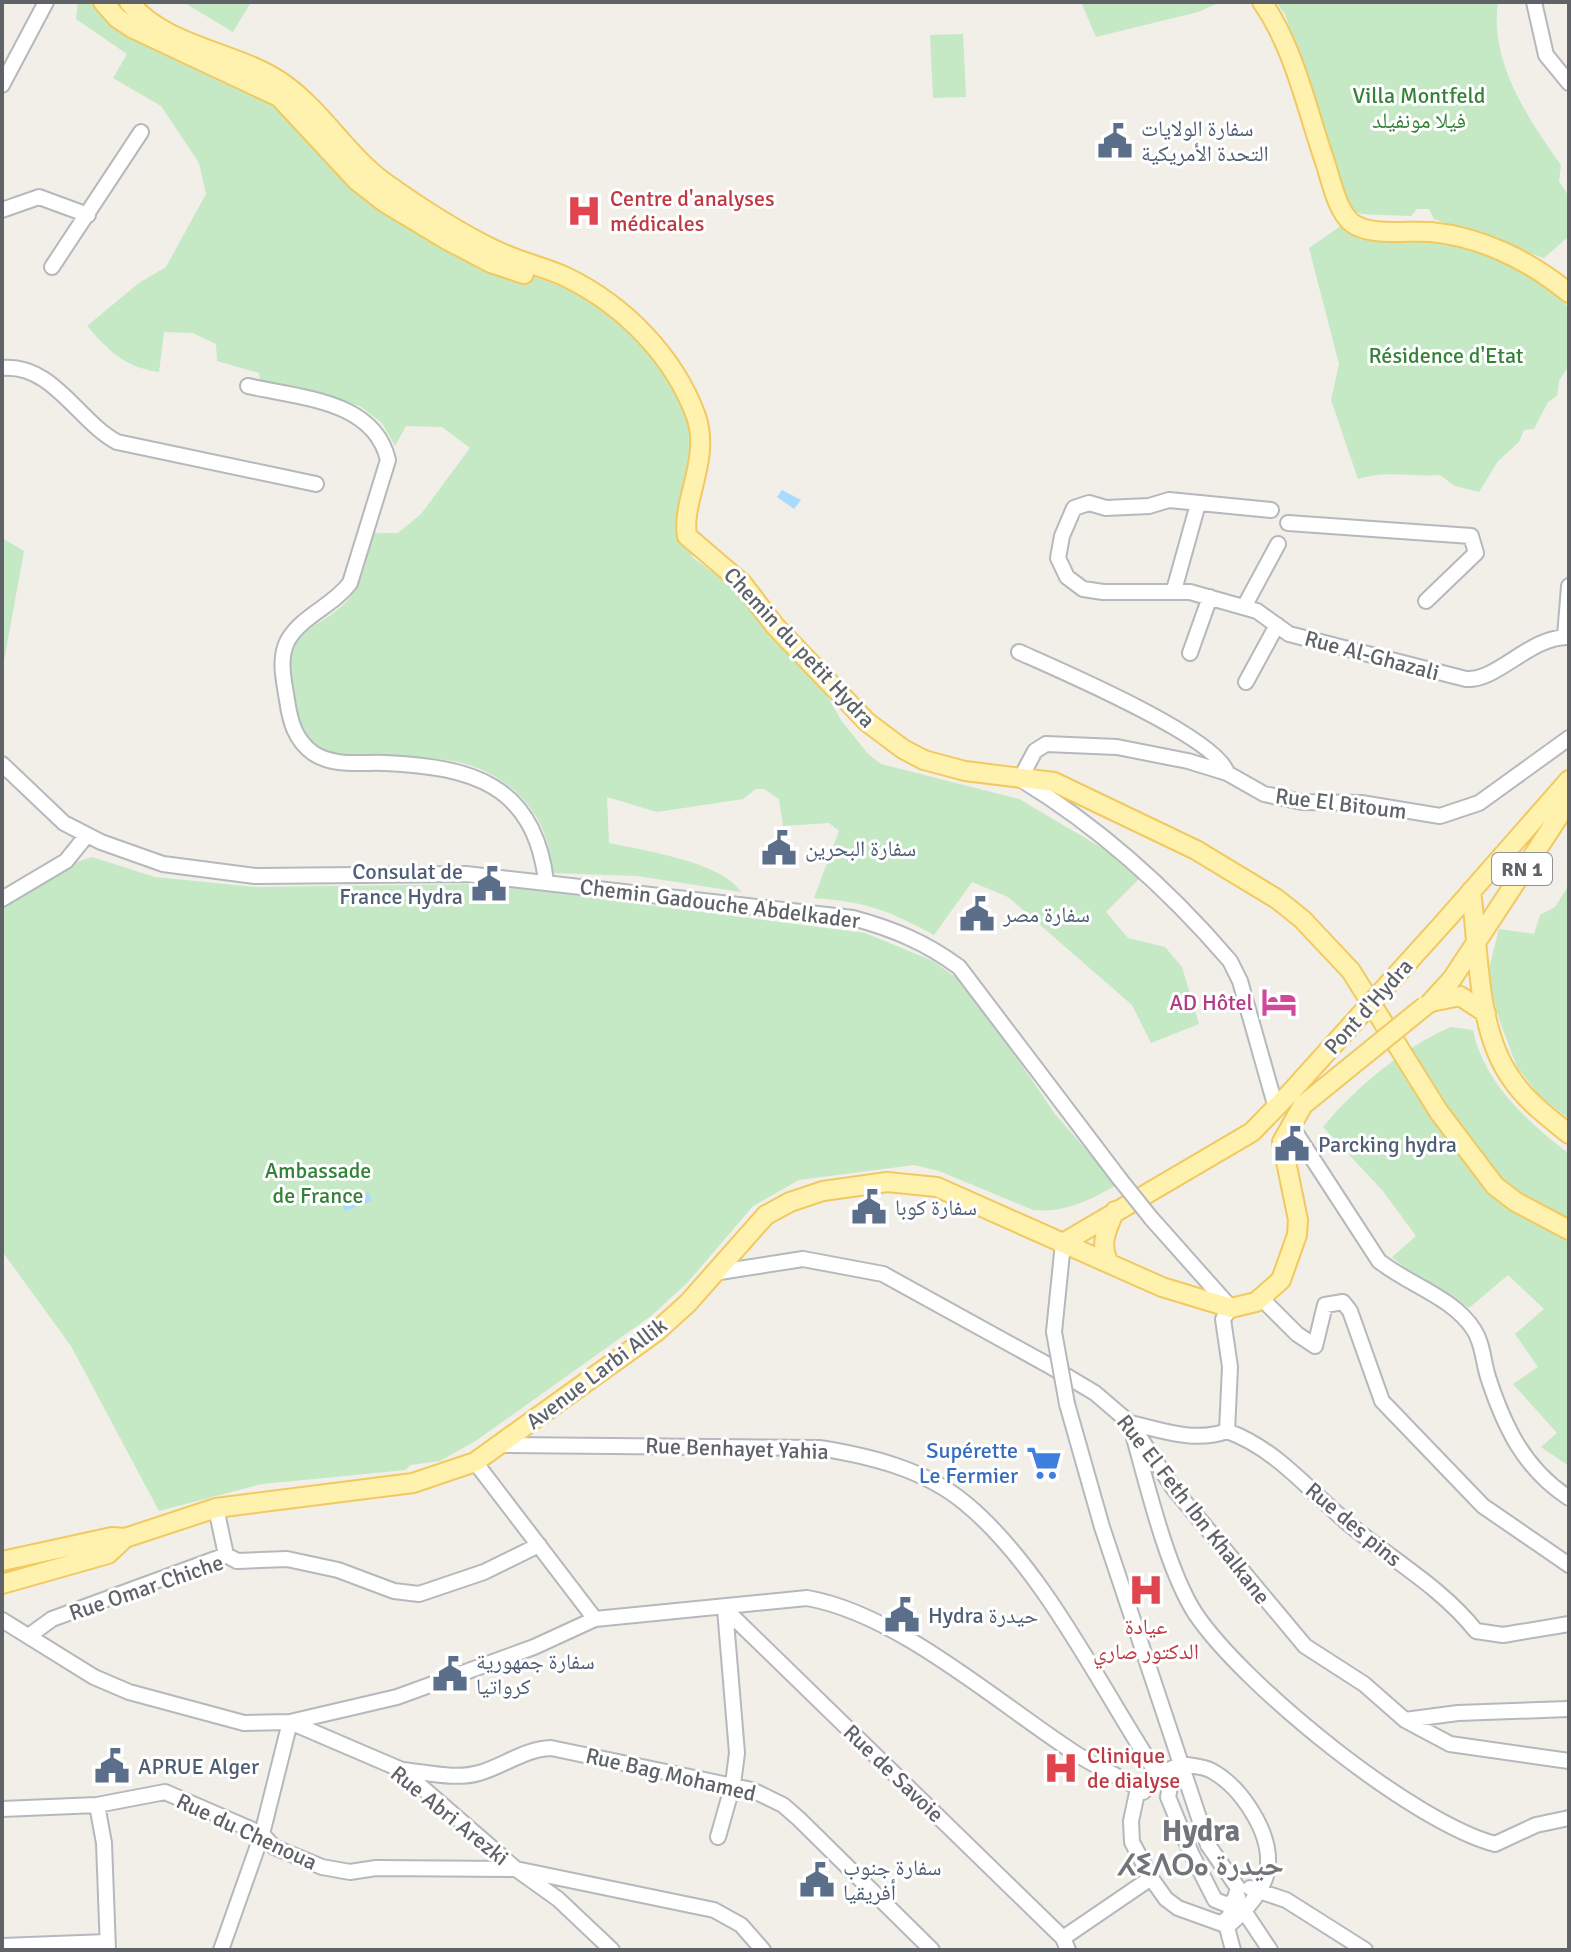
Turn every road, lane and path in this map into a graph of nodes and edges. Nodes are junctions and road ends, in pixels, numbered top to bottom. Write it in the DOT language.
graph roads {
  1 [pos="46,2"];
  2 [pos="103,2"];
  3 [pos="129,2"];
  4 [pos="1262,2"];
  5 [pos="1534,2"];
  6 [pos="1569,83"];
  7 [pos="2,85"];
  8 [pos="141,132"];
  9 [pos="2,210"];
  10 [pos="88,215"];
  11 [pos="52,267"];
  12 [pos="569,278"];
  13 [pos="1569,293"];
  14 [pos="2,368"];
  15 [pos="248,386"];
  16 [pos="316,484"];
  17 [pos="1198,504"];
  18 [pos="1271,510"];
  19 [pos="1288,523"];
  20 [pos="1278,544"];
  21 [pos="1569,586"];
  22 [pos="1174,590"];
  23 [pos="1210,597"];
  24 [pos="1426,601"];
  25 [pos="1244,607"];
  26 [pos="1277,625"];
  27 [pos="1567,637"];
  28 [pos="1019,652"];
  29 [pos="1190,653"];
  30 [pos="1246,682"];
  31 [pos="1569,738"];
  32 [pos="2,764"];
  33 [pos="1227,773"];
  34 [pos="1020,779"];
  35 [pos="1567,789"];
  36 [pos="87,835"];
  37 [pos="546,881"];
  38 [pos="1471,891"];
  39 [pos="2,899"];
  40 [pos="1447,919"];
  41 [pos="1478,938"];
  42 [pos="1427,1004"];
  43 [pos="1486,1013"];
  44 [pos="1289,1103"];
  45 [pos="1290,1124"];
  46 [pos="1252,1132"];
  47 [pos="1569,1134"];
  48 [pos="1282,1142"];
  49 [pos="1115,1211"];
  50 [pos="1028,1225"];
  51 [pos="1569,1230"];
  52 [pos="1071,1246"];
  53 [pos="1110,1264"];
  54 [pos="713,1273"];
  55 [pos="1262,1299"];
  56 [pos="1231,1308"];
  57 [pos="1130,1423"];
  58 [pos="1227,1431"];
  59 [pos="499,1445"];
  60 [pos="475,1462"];
  61 [pos="1569,1498"];
  62 [pos="216,1508"];
  63 [pos="125,1538"];
  64 [pos="539,1545"];
  65 [pos="226,1555"];
  66 [pos="2,1561"];
  67 [pos="1569,1565"];
  68 [pos="2,1584"];
  69 [pos="725,1609"];
  70 [pos="595,1619"];
  71 [pos="2,1620"];
  72 [pos="1569,1624"];
  73 [pos="30,1635"];
  74 [pos="1569,1709"];
  75 [pos="1405,1720"];
  76 [pos="290,1722"];
  77 [pos="1569,1761"];
  78 [pos="1182,1767"];
  79 [pos="402,1770"];
  80 [pos="1158,1775"];
  81 [pos="733,1784"];
  82 [pos="1138,1788"];
  83 [pos="1190,1789"];
  84 [pos="1170,1793"];
  85 [pos="97,1805"];
  86 [pos="2,1809"];
  87 [pos="1569,1818"];
  88 [pos="262,1834"];
  89 [pos="718,1837"];
  90 [pos="516,1869"];
  91 [pos="1151,1878"];
  92 [pos="1235,1887"];
  93 [pos="1258,1891"];
  94 [pos="1214,1898"];
  95 [pos="1244,1911"];
  96 [pos="1228,1925"];
  97 [pos="1065,1944"];
  98 [pos="2,1946"];
  99 [pos="107,1946"];
  100 [pos="221,1950"];
  101 [pos="612,1950"];
  102 [pos="763,1950"];
  103 [pos="932,1950"];
  104 [pos="1233,1950"];
  105 [pos="1270,1950"];
  106 [pos="1365,1950"];
  1 -- 7 [label="street"];
  2 -- 12 [label="main road, Chemin du petit Hydra"];
  3 -- 12 [label="main road, Chemin du petit Hydra"];
  4 -- 13 [label="main road"];
  5 -- 6 [label="street"];
  8 -- 10 [label="street"];
  9 -- 10 [label="street"];
  10 -- 11 [label="street"];
  12 -- 34 [label="main road, Chemin du petit Hydra"];
  14 -- 16 [label="street"];
  15 -- 37 [label="street"];
  17 -- 18 [label="street, Rue Al-Ghazali"];
  17 -- 22 [label="street"];
  17 -- 22 [label="street, Rue Al-Ghazali"];
  19 -- 24 [label="street"];
  20 -- 25 [label="street"];
  21 -- 27 [label="street"];
  22 -- 23 [label="street, Rue Al-Ghazali"];
  23 -- 25 [label="street, Rue Al-Ghazali"];
  23 -- 29 [label="street"];
  25 -- 26 [label="street, Rue Al-Ghazali"];
  26 -- 27 [label="street, Rue Al-Ghazali"];
  26 -- 30 [label="street"];
  28 -- 33 [label="street"];
  31 -- 33 [label="street, Rue El Bitoum"];
  32 -- 36 [label="street, Chemin Gadouche Abdelkader"];
  33 -- 34 [label="street, Rue El Bitoum"];
  34 -- 44 [label="street, Chemin du petit Hydra"];
  34 -- 51 [label="main road"];
  35 -- 38 [label="main road, RN 1"];
  35 -- 41 [label="main road, RN 1"];
  36 -- 37 [label="street, Chemin Gadouche Abdelkader"];
  36 -- 39 [label="street"];
  37 -- 56 [label="street, Chemin Gadouche Abdelkader, bridge"];
  38 -- 40 [label="main road, RN 1"];
  38 -- 41 [label="main road"];
  40 -- 41 [label="main road"];
  40 -- 44 [label="main road, Pont d'Hydra, bridge"];
  41 -- 42 [label="main road, RN 1"];
  41 -- 43 [label="main road"];
  42 -- 43 [label="main road"];
  42 -- 44 [label="main road, bridge"];
  43 -- 47 [label="main road"];
  44 -- 45 [label="main road"];
  44 -- 46 [label="main road"];
  45 -- 48 [label="main road"];
  45 -- 61 [label="street"];
  46 -- 48 [label="main road"];
  46 -- 49 [label="main road"];
  48 -- 55 [label="main road"];
  49 -- 50 [label="main road"];
  49 -- 52 [label="main road"];
  49 -- 53 [label="main road"];
  50 -- 52 [label="main road, Avenue Larbi Allik"];
  50 -- 54 [label="main road, Avenue Larbi Allik"];
  52 -- 53 [label="main road"];
  52 -- 78 [label="street, bridge"];
  53 -- 56 [label="main road"];
  54 -- 57 [label="street, Rue El Feth Ibn Khalkane"];
  54 -- 59 [label="main road, Avenue Larbi Allik"];
  55 -- 56 [label="main road"];
  55 -- 67 [label="street"];
  56 -- 58 [label="street"];
  57 -- 58 [label="street"];
  57 -- 75 [label="street, Rue El Feth Ibn Khalkane"];
  57 -- 87 [label="street"];
  58 -- 72 [label="street, Rue des pins"];
  59 -- 60 [label="main road, Avenue Larbi Allik"];
  59 -- 80 [label="street, Rue Benhayet Yahia"];
  60 -- 62 [label="main road, Avenue Larbi Allik"];
  60 -- 64 [label="street"];
  62 -- 63 [label="main road, Avenue Larbi Allik"];
  62 -- 65 [label="street"];
  63 -- 66 [label="main road, Avenue Larbi Allik"];
  63 -- 68 [label="main road, Avenue Larbi Allik"];
  64 -- 65 [label="street, Rue Omar Chiche"];
  64 -- 70 [label="street"];
  65 -- 73 [label="street, Rue Omar Chiche"];
  69 -- 70 [label="street"];
  69 -- 81 [label="street"];
  69 -- 82 [label="street"];
  69 -- 97 [label="street, Rue de Savoie"];
  70 -- 76 [label="street"];
  71 -- 73 [label="street, Rue Abri Arezki"];
  73 -- 76 [label="street, Rue Abri Arezki"];
  74 -- 75 [label="street"];
  75 -- 77 [label="street, Rue El Feth Ibn Khalkane"];
  76 -- 79 [label="street, Rue Abri Arezki"];
  76 -- 88 [label="street"];
  78 -- 80 [label="street"];
  78 -- 83 [label="street"];
  78 -- 84 [label="street"];
  78 -- 93 [label="street"];
  79 -- 81 [label="street, Rue Bag Mohamed"];
  79 -- 90 [label="street, Rue Abri Arezki"];
  80 -- 82 [label="street"];
  81 -- 89 [label="street"];
  81 -- 103 [label="street, Rue Bag Mohamed"];
  82 -- 91 [label="street"];
  83 -- 84 [label="street"];
  83 -- 92 [label="street"];
  84 -- 94 [label="street"];
  85 -- 86 [label="street, Rue du Chenoua"];
  85 -- 88 [label="street, Rue du Chenoua"];
  85 -- 99 [label="street"];
  88 -- 90 [label="street, Rue du Chenoua"];
  88 -- 100 [label="street"];
  90 -- 101 [label="street, Rue Abri Arezki"];
  90 -- 102 [label="street, Rue du Chenoua"];
  91 -- 96 [label="street"];
  91 -- 97 [label="street"];
  92 -- 93 [label="street"];
  92 -- 94 [label="street"];
  92 -- 94 [label="street"];
  92 -- 96 [label="street"];
  93 -- 95 [label="street"];
  93 -- 106 [label="street"];
  94 -- 96 [label="street"];
  95 -- 96 [label="street"];
  95 -- 105 [label="street"];
  96 -- 104 [label="street"];
  98 -- 99 [label="street"];
}
